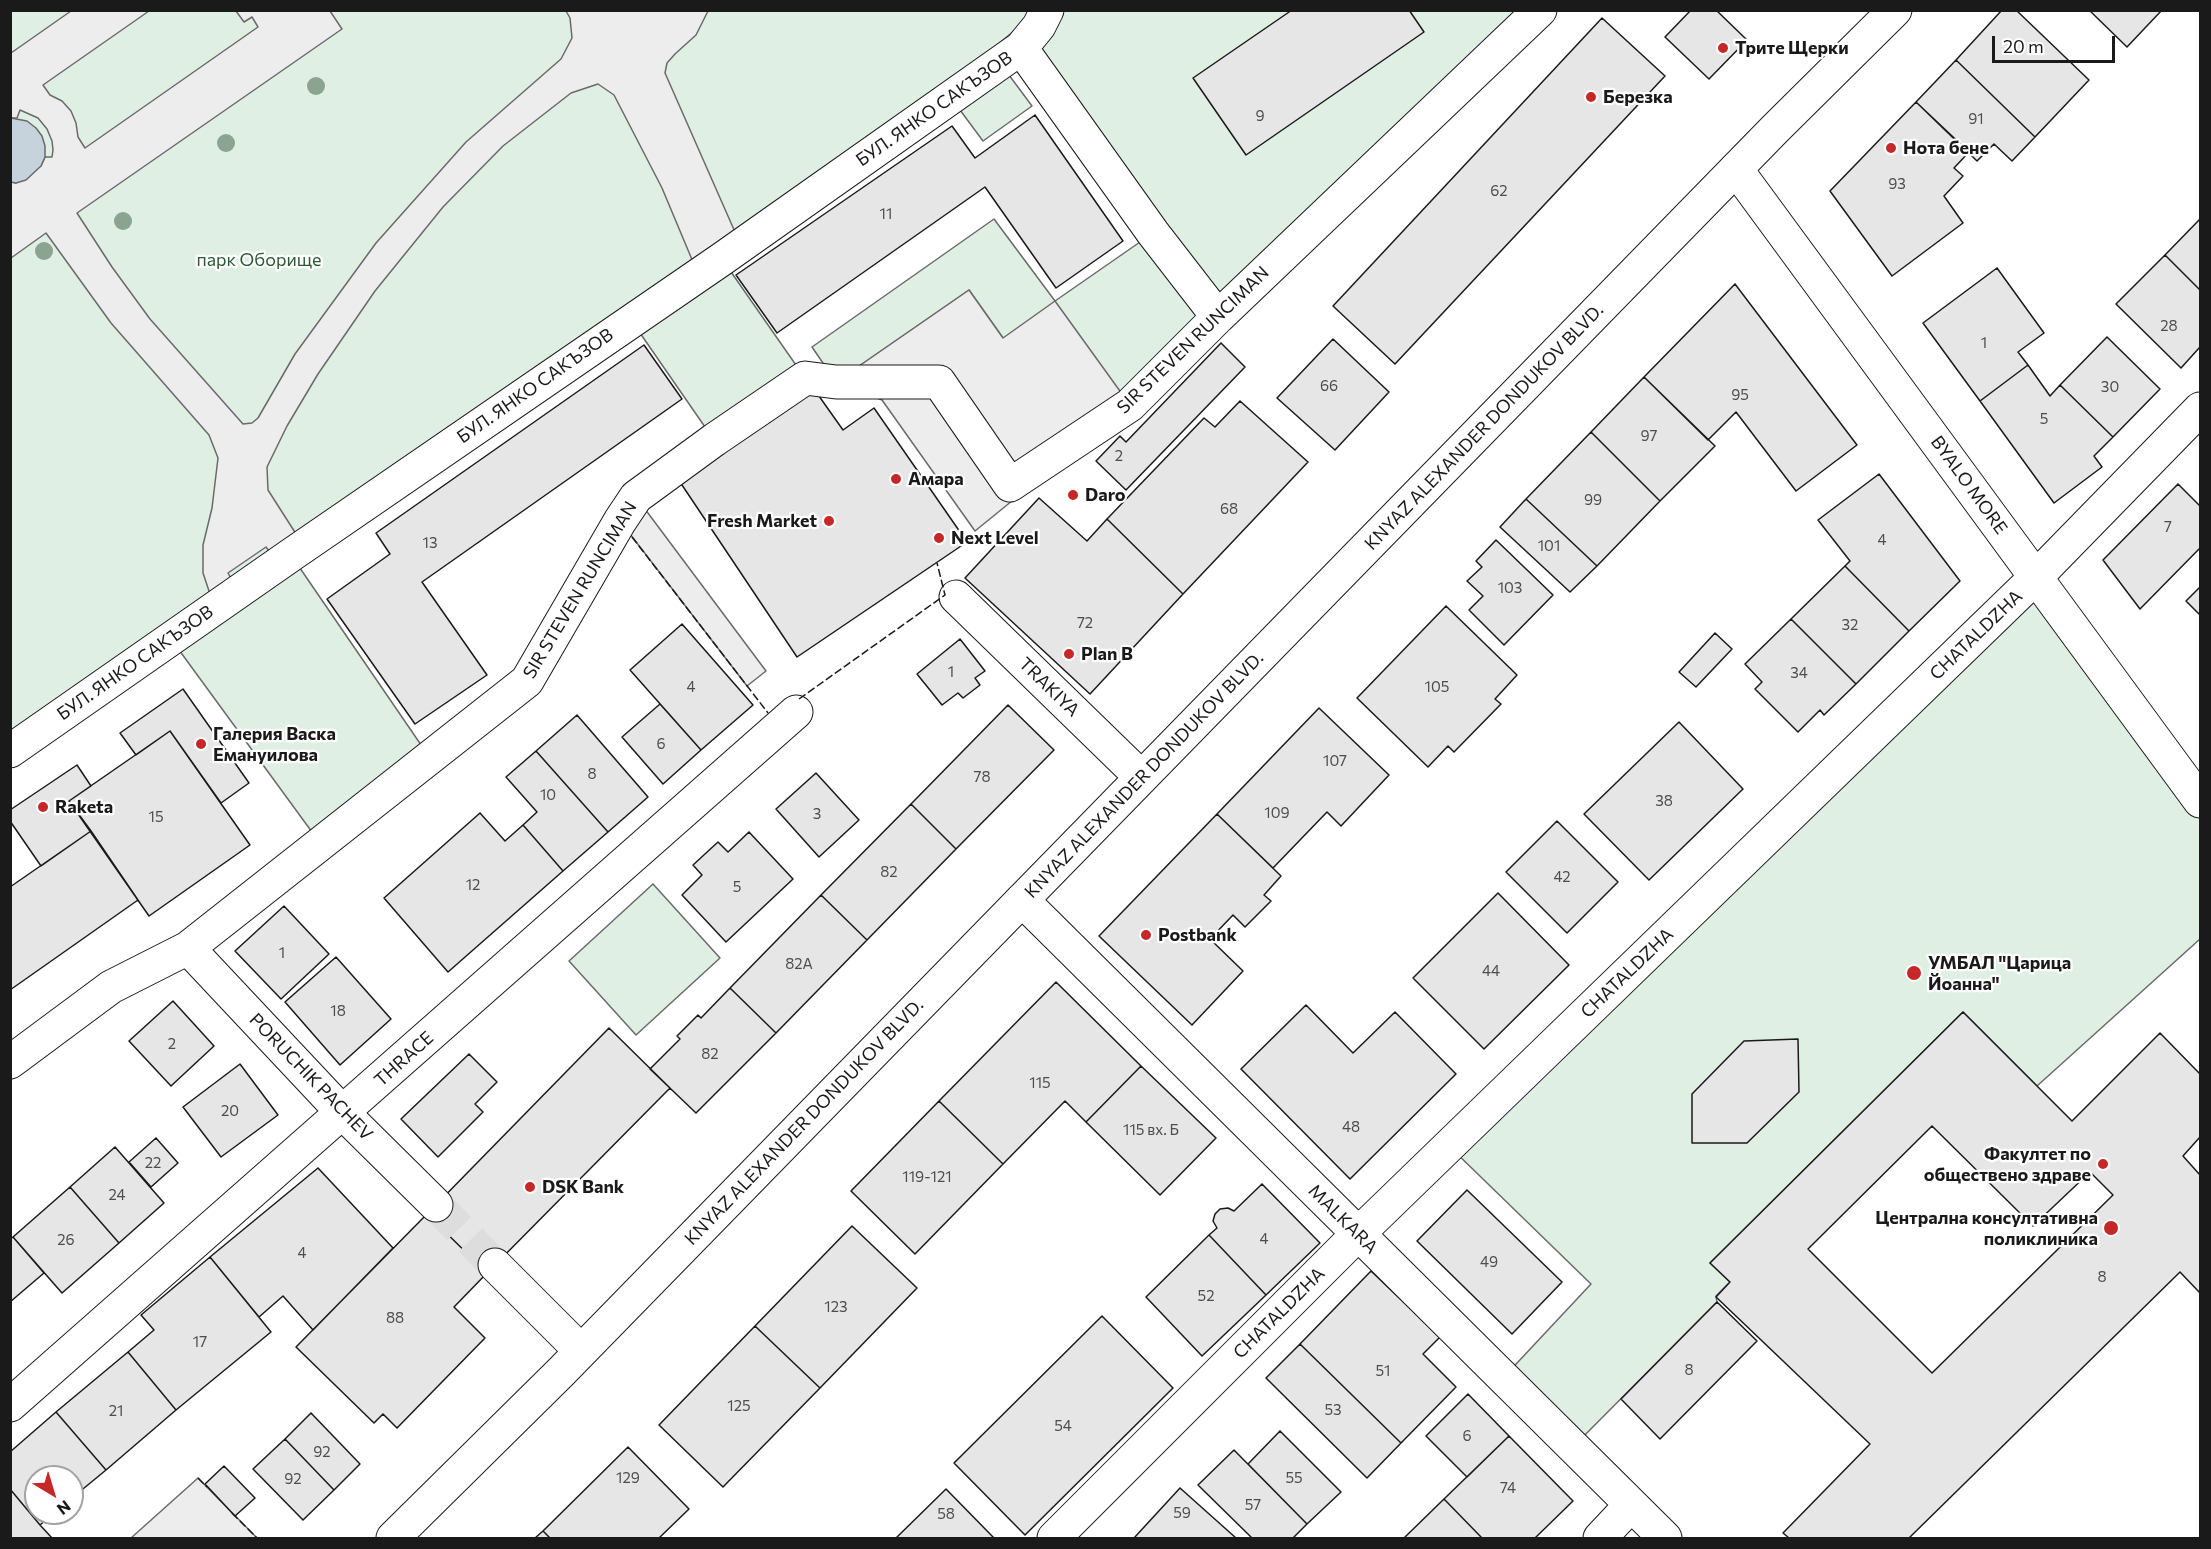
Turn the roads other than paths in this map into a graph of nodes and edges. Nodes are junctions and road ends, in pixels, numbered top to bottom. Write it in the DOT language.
graph roads {
  1 [pos="1047,10"];
  2 [pos="1540,10"];
  3 [pos="1895,10"];
  4 [pos="1021,48"];
  5 [pos="1737,169"];
  6 [pos="1218,317"];
  7 [pos="2200,409"];
  8 [pos="2036,577"];
  9 [pos="957,597"];
  10 [pos="796,712"];
  11 [pos="10,751"];
  12 [pos="1141,777"];
  13 [pos="2200,801"];
  14 [pos="1022,900"];
  15 [pos="188,948"];
  16 [pos="10,1062"];
  17 [pos="343,1113"];
  18 [pos="436,1205"];
  19 [pos="1358,1234"];
  20 [pos="495,1265"];
  21 [pos="581,1351"];
  22 [pos="10,1405"];
  23 [pos="1631,1505"];
  24 [pos="393,1539"];
  25 [pos="1054,1539"];
  26 [pos="1599,1539"];
  27 [pos="1665,1539"];
  1 -- 4 [label="street, БУЛ. ЯНКО САКЪЗОВ"];
  2 -- 6 [label="street, SIR STEVEN RUNCIMAN"];
  3 -- 5 [label="street, KNYAZ ALEXANDER DONDUKOV BLVD."];
  4 -- 6 [label="street"];
  4 -- 11 [label="street, БУЛ. ЯНКО САКЪЗОВ"];
  5 -- 8 [label="street, BYALO MORE"];
  5 -- 12 [label="street, KNYAZ ALEXANDER DONDUKOV BLVD."];
  6 -- 15 [label="street, SIR STEVEN RUNCIMAN"];
  7 -- 8 [label="street, CHATALDZHA"];
  8 -- 13 [label="street, BYALO MORE"];
  8 -- 19 [label="street, CHATALDZHA"];
  9 -- 12 [label="street, TRAKIYA"];
  10 -- 17 [label="street, THRACE"];
  12 -- 14 [label="street, KNYAZ ALEXANDER DONDUKOV BLVD."];
  14 -- 19 [label="street, MALKARA"];
  14 -- 21 [label="street, KNYAZ ALEXANDER DONDUKOV BLVD."];
  15 -- 16 [label="street, SIR STEVEN RUNCIMAN"];
  15 -- 17 [label="street, PORUCHIK PACHEV"];
  17 -- 18 [label="street, PORUCHIK PACHEV"];
  17 -- 22 [label="street, THRACE"];
  19 -- 23 [label="street, MALKARA"];
  19 -- 25 [label="street, CHATALDZHA"];
  20 -- 21 [label="street"];
  21 -- 24 [label="street, KNYAZ ALEXANDER DONDUKOV BLVD."];
  23 -- 26 [label="street"];
  23 -- 27 [label="street, MALKARA"];
}
